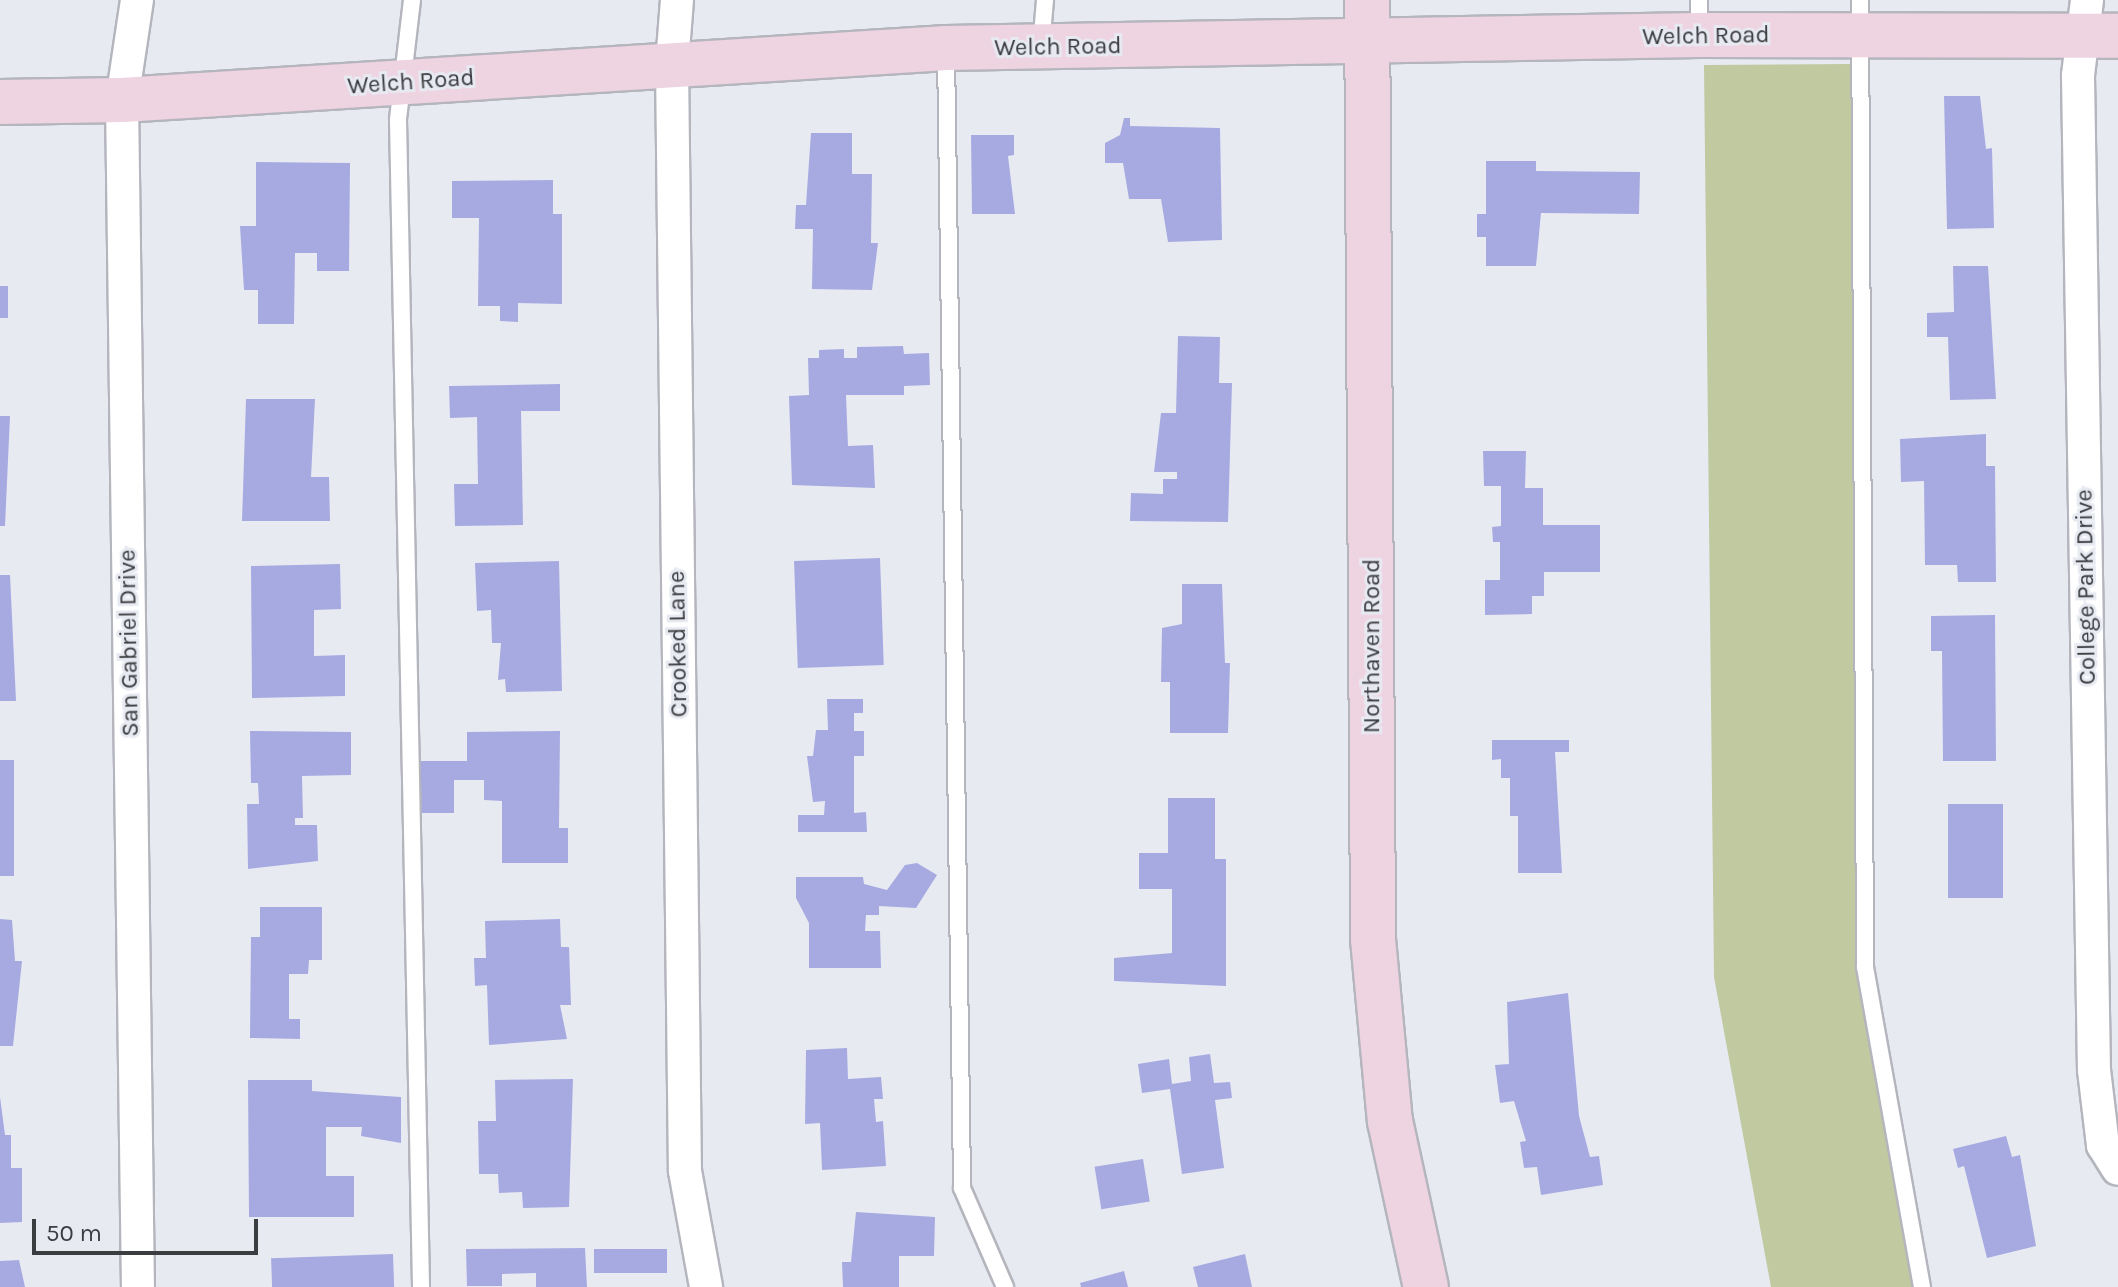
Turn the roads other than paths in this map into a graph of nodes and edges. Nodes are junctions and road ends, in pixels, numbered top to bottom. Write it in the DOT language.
graph roads {
  1 [pos="137,0"];
  2 [pos="412,0"];
  3 [pos="677,0"];
  4 [pos="1045,0"];
  5 [pos="1367,0"];
  6 [pos="1860,17"];
  7 [pos="1699,18"];
  8 [pos="2096,24"];
  9 [pos="1041,46"];
  10 [pos="1367,46"];
  11 [pos="946,48"];
  12 [pos="672,64"];
  13 [pos="407,83"];
  14 [pos="122,100"];
  15 [pos="0,102"];
  16 [pos="2118,1169"];
  17 [pos="138,1287"];
  18 [pos="421,1287"];
  19 [pos="706,1287"];
  20 [pos="1005,1287"];
  21 [pos="1426,1287"];
  22 [pos="1922,1287"];
  1 -- 14 [label="street, San Gabriel Drive"];
  2 -- 13 [label="lane"];
  3 -- 12 [label="street, Crooked Lane"];
  4 -- 9 [label="lane"];
  5 -- 10 [label="street, Northaven Road"];
  6 -- 7 [label="street, Welch Road"];
  6 -- 8 [label="street, Welch Road"];
  6 -- 22 [label="lane"];
  7 -- 10 [label="street, Welch Road"];
  8 -- 16 [label="street, College Park Drive"];
  9 -- 10 [label="street, Welch Road"];
  9 -- 11 [label="street, Welch Road"];
  10 -- 21 [label="street, Northaven Road"];
  11 -- 12 [label="street, Welch Road"];
  11 -- 20 [label="lane"];
  12 -- 13 [label="street, Welch Road"];
  12 -- 19 [label="street, Crooked Lane"];
  13 -- 14 [label="street, Welch Road"];
  13 -- 18 [label="lane"];
  14 -- 15 [label="street, Welch Road"];
  14 -- 17 [label="street, San Gabriel Drive"];
}
